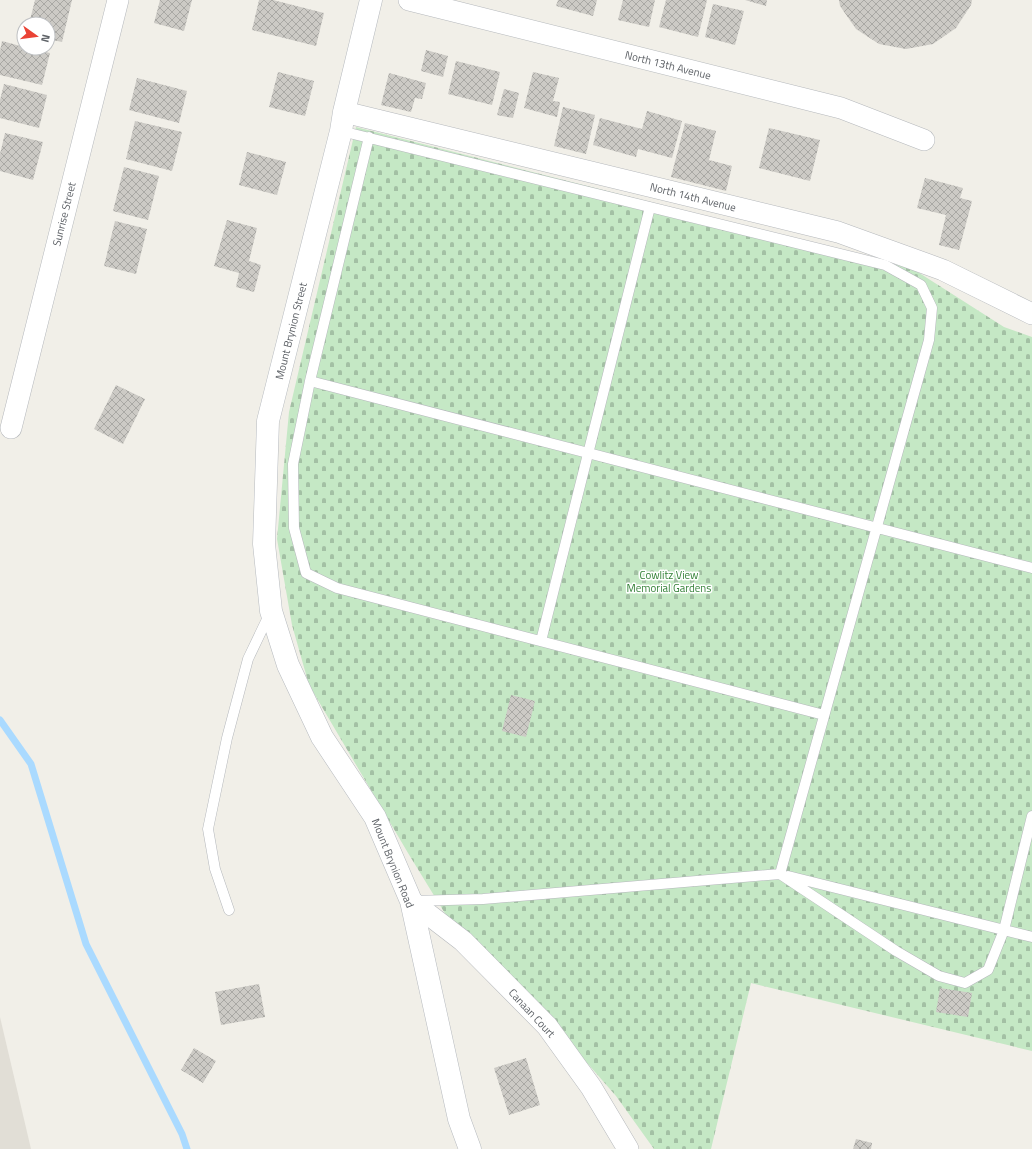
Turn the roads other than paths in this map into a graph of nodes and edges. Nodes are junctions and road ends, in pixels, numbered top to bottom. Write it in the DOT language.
graph roads {
  1 [pos="118,0"];
  2 [pos="371,0"];
  3 [pos="409,0"];
  4 [pos="342,122"];
  5 [pos="369,137"];
  6 [pos="924,140"];
  7 [pos="650,207"];
  8 [pos="1032,314"];
  9 [pos="310,381"];
  10 [pos="11,428"];
  11 [pos="588,453"];
  12 [pos="877,527"];
  13 [pos="1032,568"];
  14 [pos="271,611"];
  15 [pos="541,641"];
  16 [pos="288,665"];
  17 [pos="824,715"];
  18 [pos="1032,816"];
  19 [pos="780,874"];
  20 [pos="410,901"];
  21 [pos="229,910"];
  22 [pos="1004,930"];
  23 [pos="1032,938"];
  24 [pos="470,1149"];
  25 [pos="628,1149"];
  1 -- 10 [label="street, Sunrise Street"];
  2 -- 4 [label="street, Mount Brynion Street"];
  3 -- 6 [label="street, North 13th Avenue"];
  4 -- 5 [label="lane"];
  4 -- 8 [label="street, North 14th Avenue"];
  4 -- 14 [label="street, Mount Brynion Street"];
  5 -- 7 [label="lane"];
  5 -- 9 [label="lane"];
  7 -- 11 [label="lane"];
  7 -- 12 [label="lane"];
  9 -- 11 [label="lane"];
  9 -- 15 [label="lane"];
  11 -- 12 [label="lane"];
  11 -- 15 [label="lane"];
  12 -- 13 [label="lane"];
  12 -- 17 [label="lane"];
  14 -- 16 [label="street, Mount Brynion Street"];
  14 -- 21 [label="lane"];
  15 -- 17 [label="lane"];
  16 -- 20 [label="street, Mount Brynion Road"];
  17 -- 19 [label="lane"];
  18 -- 22 [label="lane"];
  19 -- 20 [label="lane"];
  19 -- 22 [label="lane"];
  19 -- 22 [label="lane"];
  20 -- 24 [label="street, Mount Brynion Road"];
  20 -- 25 [label="street, Canaan Court"];
  22 -- 23 [label="lane"];
}
